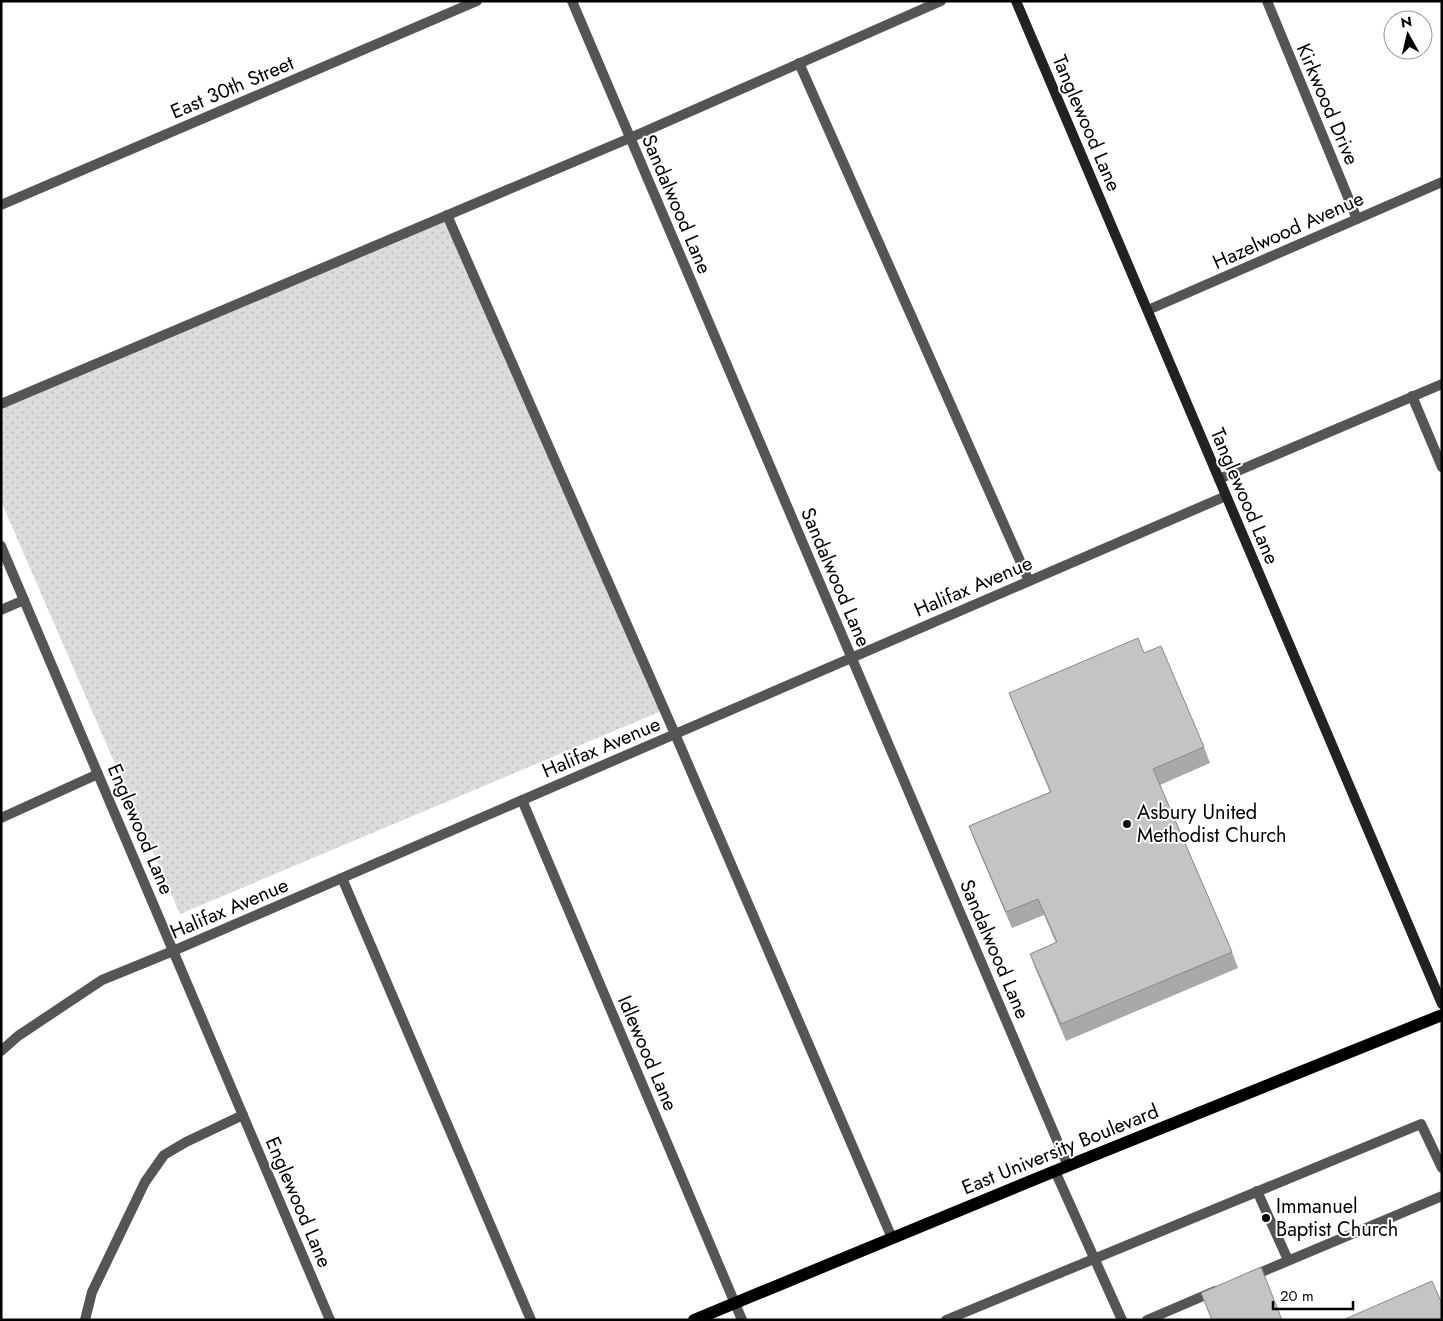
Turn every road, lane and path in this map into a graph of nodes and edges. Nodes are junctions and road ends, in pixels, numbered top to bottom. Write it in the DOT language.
graph roads {
  1 [pos="477,1"];
  2 [pos="572,1"];
  3 [pos="941,1"];
  4 [pos="1016,1"];
  5 [pos="1267,1"];
  6 [pos="799,63"];
  7 [pos="630,138"];
  8 [pos="1442,182"];
  9 [pos="1,205"];
  10 [pos="447,215"];
  11 [pos="1357,219"];
  12 [pos="1148,310"];
  13 [pos="1442,384"];
  14 [pos="1412,396"];
  15 [pos="1,404"];
  16 [pos="1442,467"];
  17 [pos="1219,479"];
  18 [pos="1226,496"];
  19 [pos="1,546"];
  20 [pos="1029,581"];
  21 [pos="24,600"];
  22 [pos="1,610"];
  23 [pos="852,658"];
  24 [pos="675,734"];
  25 [pos="98,774"];
  26 [pos="522,800"];
  27 [pos="1,818"];
  28 [pos="342,878"];
  29 [pos="174,951"];
  30 [pos="1442,1004"];
  31 [pos="1442,1015"];
  32 [pos="1,1051"];
  33 [pos="243,1115"];
  34 [pos="1068,1166"];
  35 [pos="1442,1168"];
  36 [pos="1055,1171"];
  37 [pos="1257,1191"];
  38 [pos="1442,1196"];
  39 [pos="892,1238"];
  40 [pos="1096,1258"];
  41 [pos="1288,1260"];
  42 [pos="1244,1279"];
  43 [pos="1227,1286"];
  44 [pos="735,1302"];
  45 [pos="85,1320"];
  46 [pos="330,1320"];
  47 [pos="531,1320"];
  48 [pos="694,1320"];
  49 [pos="742,1320"];
  50 [pos="946,1320"];
  51 [pos="1122,1320"];
  52 [pos="1147,1320"];
  1 -- 9 [label="street, East 30th Street"];
  2 -- 7 [label="street, Sandalwood Lane"];
  3 -- 6 [label="street"];
  4 -- 12 [label="main road, Tanglewood Lane"];
  5 -- 11 [label="street, Kirkwood Drive"];
  6 -- 7 [label="street"];
  6 -- 20 [label="street"];
  7 -- 10 [label="street"];
  7 -- 23 [label="street, Sandalwood Lane"];
  8 -- 11 [label="street, Hazelwood Avenue"];
  10 -- 15 [label="street"];
  10 -- 24 [label="street"];
  11 -- 12 [label="street, Hazelwood Avenue"];
  12 -- 17 [label="main road, Tanglewood Lane"];
  13 -- 14 [label="street"];
  14 -- 16 [label="street"];
  14 -- 17 [label="street"];
  17 -- 18 [label="main road, Tanglewood Lane"];
  18 -- 20 [label="street, Halifax Avenue"];
  18 -- 30 [label="main road, Tanglewood Lane"];
  19 -- 21 [label="street, Englewood Lane"];
  20 -- 23 [label="street, Halifax Avenue"];
  21 -- 22 [label="street"];
  21 -- 25 [label="street, Englewood Lane"];
  23 -- 24 [label="street, Halifax Avenue"];
  23 -- 34 [label="street, Sandalwood Lane"];
  24 -- 26 [label="street, Halifax Avenue"];
  24 -- 39 [label="street"];
  25 -- 27 [label="street"];
  25 -- 29 [label="street, Englewood Lane"];
  26 -- 28 [label="street, Halifax Avenue"];
  26 -- 44 [label="street, Idlewood Lane"];
  28 -- 29 [label="street, Halifax Avenue"];
  28 -- 47 [label="street"];
  29 -- 32 [label="street, Halifax Avenue"];
  29 -- 33 [label="street, Englewood Lane"];
  31 -- 34 [label="main road, East University Boulevard"];
  33 -- 45 [label="street"];
  33 -- 46 [label="street, Englewood Lane"];
  34 -- 36 [label="main road, East University Boulevard"];
  35 -- 37 [label="street"];
  36 -- 39 [label="main road, East University Boulevard"];
  36 -- 40 [label="street"];
  37 -- 40 [label="street"];
  37 -- 41 [label="street"];
  38 -- 41 [label="street"];
  39 -- 44 [label="main road, East University Boulevard"];
  40 -- 50 [label="street"];
  40 -- 51 [label="street"];
  41 -- 42 [label="street"];
  43 -- 52 [label="street"];
  44 -- 48 [label="main road, East University Boulevard"];
  44 -- 49 [label="street, Idlewood Lane"];
}
